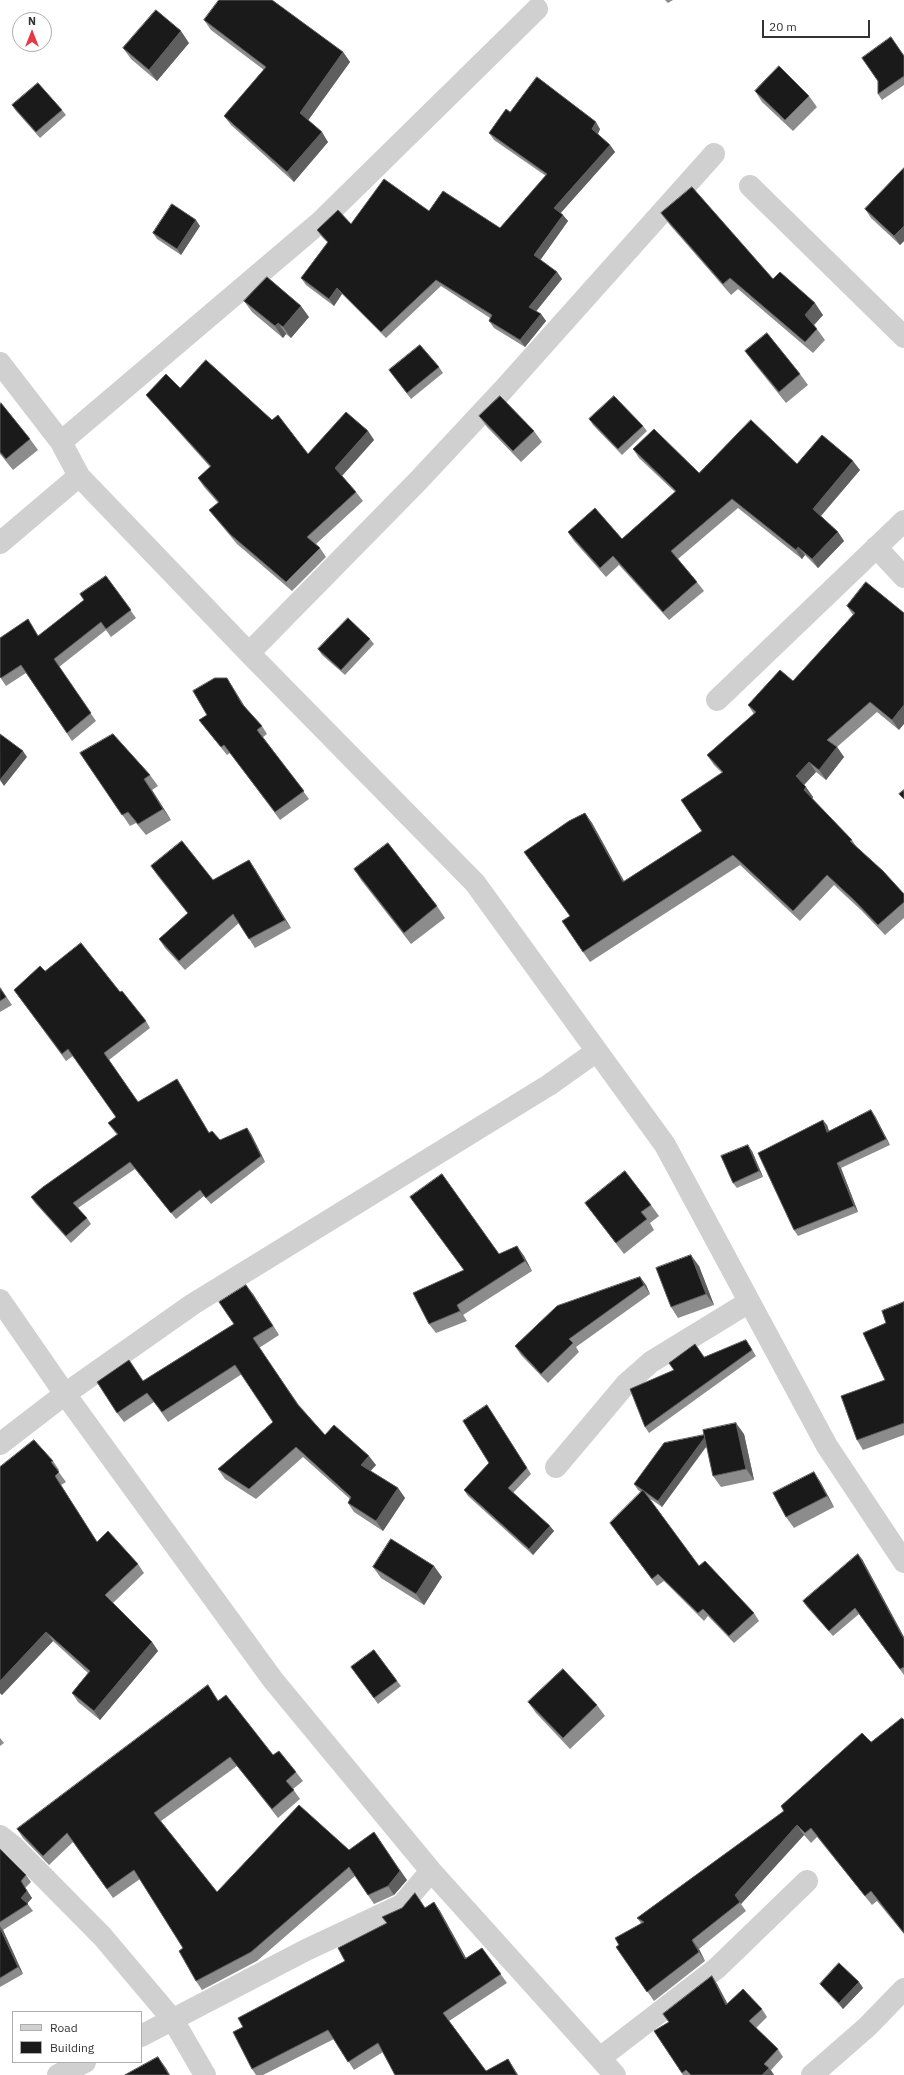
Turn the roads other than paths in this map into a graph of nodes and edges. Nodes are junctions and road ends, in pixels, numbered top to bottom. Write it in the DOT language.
graph roads {
  1 [pos="537,8"];
  2 [pos="714,154"];
  3 [pos="750,186"];
  4 [pos="904,337"];
  5 [pos="0,363"];
  6 [pos="61,442"];
  7 [pos="79,476"];
  8 [pos="904,520"];
  9 [pos="0,543"];
  10 [pos="876,546"];
  11 [pos="904,577"];
  12 [pos="249,653"];
  13 [pos="717,700"];
  14 [pos="597,1051"];
  15 [pos="0,1300"];
  16 [pos="749,1302"];
  17 [pos="65,1394"];
  18 [pos="0,1444"];
  19 [pos="556,1467"];
  20 [pos="904,1562"];
  21 [pos="0,1836"];
  22 [pos="431,1871"];
  23 [pos="808,1881"];
  24 [pos="904,1989"];
  25 [pos="173,2020"];
  26 [pos="142,2036"];
  27 [pos="600,2058"];
  28 [pos="83,2063"];
  29 [pos="58,2075"];
  30 [pos="205,2075"];
  31 [pos="615,2075"];
  32 [pos="812,2075"];
  1 -- 6 [label="street"];
  2 -- 12 [label="street"];
  3 -- 4 [label="street"];
  5 -- 6 [label="street"];
  6 -- 7 [label="street"];
  7 -- 9 [label="street"];
  7 -- 12 [label="street"];
  8 -- 10 [label="street"];
  10 -- 11 [label="street"];
  10 -- 13 [label="street"];
  12 -- 14 [label="street"];
  14 -- 16 [label="street"];
  14 -- 17 [label="street"];
  15 -- 17 [label="street"];
  16 -- 19 [label="street"];
  16 -- 20 [label="street"];
  17 -- 18 [label="street"];
  17 -- 22 [label="street"];
  21 -- 25 [label="street"];
  22 -- 25 [label="street"];
  22 -- 27 [label="street"];
  23 -- 27 [label="street"];
  24 -- 32 [label="street"];
  25 -- 26 [label="street"];
  25 -- 30 [label="street"];
  27 -- 31 [label="street"];
  28 -- 29 [label="street"];
}
